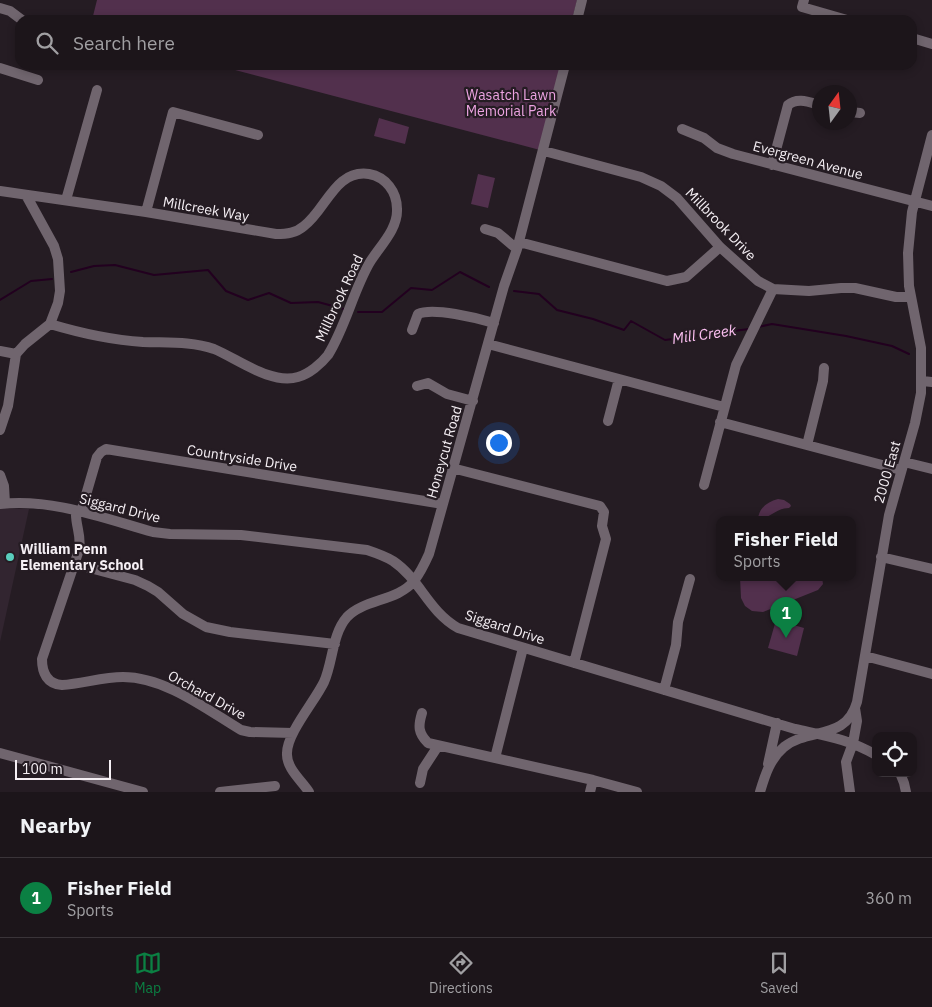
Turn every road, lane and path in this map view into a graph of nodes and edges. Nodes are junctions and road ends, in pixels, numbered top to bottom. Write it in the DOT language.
graph roads {
  1 [pos="582,0"];
  2 [pos="802,4"];
  3 [pos="0,8"];
  4 [pos="16,15"];
  5 [pos="578,15"];
  6 [pos="832,15"];
  7 [pos="917,40"];
  8 [pos="932,44"];
  9 [pos="0,68"];
  10 [pos="564,70"];
  11 [pos="38,80"];
  12 [pos="97,90"];
  13 [pos="812,103"];
  14 [pos="682,129"];
  15 [pos="258,135"];
  16 [pos="932,135"];
  17 [pos="544,151"];
  18 [pos="772,165"];
  19 [pos="383,180"];
  20 [pos="0,191"];
  21 [pos="26,194"];
  22 [pos="66,200"];
  23 [pos="915,202"];
  24 [pos="932,206"];
  25 [pos="146,212"];
  26 [pos="485,229"];
  27 [pos="518,245"];
  28 [pos="720,247"];
  29 [pos="773,289"];
  30 [pos="911,297"];
  31 [pos="494,323"];
  32 [pos="50,324"];
  33 [pos="412,330"];
  34 [pos="488,344"];
  35 [pos="0,351"];
  36 [pos="16,354"];
  37 [pos="824,368"];
  38 [pos="619,379"];
  39 [pos="927,382"];
  40 [pos="417,386"];
  41 [pos="473,401"];
  42 [pos="724,407"];
  43 [pos="608,422"];
  44 [pos="720,422"];
  45 [pos="0,430"];
  46 [pos="807,445"];
  47 [pos="902,466"];
  48 [pos="452,468"];
  49 [pos="932,469"];
  50 [pos="0,475"];
  51 [pos="704,486"];
  52 [pos="3,503"];
  53 [pos="442,504"];
  54 [pos="79,512"];
  55 [pos="881,557"];
  56 [pos="75,564"];
  57 [pos="932,569"];
  58 [pos="690,579"];
  59 [pos="414,582"];
  60 [pos="335,644"];
  61 [pos="523,648"];
  62 [pos="865,656"];
  63 [pos="574,663"];
  64 [pos="932,674"];
  65 [pos="664,690"];
  66 [pos="855,708"];
  67 [pos="422,713"];
  68 [pos="777,723"];
  69 [pos="293,733"];
  70 [pos="816,734"];
  71 [pos="853,743"];
  72 [pos="438,746"];
  73 [pos="0,753"];
  74 [pos="872,753"];
  75 [pos="495,758"];
  76 [pos="768,768"];
  77 [pos="902,777"];
  78 [pos="593,780"];
  79 [pos="420,783"];
  80 [pos="275,786"];
  81 [pos="143,792"];
  82 [pos="220,792"];
  83 [pos="309,792"];
  84 [pos="590,792"];
  85 [pos="637,792"];
  86 [pos="760,792"];
  87 [pos="850,792"];
  88 [pos="906,792"];
  1 -- 5 [label="street"];
  2 -- 6 [label="street"];
  3 -- 4 [label="street"];
  7 -- 8 [label="street"];
  9 -- 11 [label="street"];
  10 -- 17 [label="street, Honeycut Road"];
  12 -- 22 [label="street"];
  13 -- 18 [label="street"];
  14 -- 18 [label="street, Evergreen Avenue"];
  15 -- 25 [label="street"];
  16 -- 23 [label="street, 2000 East"];
  17 -- 27 [label="street, Honeycut Road"];
  17 -- 28 [label="street, Millbrook Drive"];
  18 -- 23 [label="street, Evergreen Avenue"];
  19 -- 25 [label="street, Millcreek Way"];
  19 -- 32 [label="street, Millbrook Road"];
  20 -- 21 [label="street, Millcreek Way"];
  21 -- 22 [label="street, Millcreek Way"];
  21 -- 32 [label="street"];
  22 -- 25 [label="street, Millcreek Way"];
  23 -- 24 [label="street, Evergreen Avenue"];
  23 -- 30 [label="street, 2000 East"];
  26 -- 27 [label="street"];
  27 -- 28 [label="street"];
  27 -- 31 [label="street, Honeycut Road"];
  28 -- 29 [label="street, Millbrook Drive"];
  29 -- 30 [label="street, Millbrook Drive"];
  29 -- 42 [label="street"];
  30 -- 39 [label="street, 2000 East"];
  31 -- 33 [label="street"];
  31 -- 34 [label="street, Honeycut Road"];
  32 -- 36 [label="street"];
  34 -- 38 [label="street"];
  34 -- 41 [label="street, Honeycut Road"];
  35 -- 36 [label="street"];
  36 -- 45 [label="street"];
  37 -- 46 [label="street"];
  38 -- 42 [label="street"];
  38 -- 43 [label="street"];
  39 -- 47 [label="street, 2000 East"];
  40 -- 41 [label="street"];
  41 -- 48 [label="street, Honeycut Road"];
  42 -- 44 [label="street"];
  44 -- 46 [label="street"];
  44 -- 51 [label="street"];
  46 -- 47 [label="street"];
  47 -- 49 [label="street"];
  47 -- 55 [label="street, 2000 East"];
  48 -- 53 [label="street, Honeycut Road"];
  48 -- 63 [label="street"];
  50 -- 52 [label="street"];
  52 -- 54 [label="street, Siggard Drive"];
  53 -- 54 [label="street, Countryside Drive"];
  53 -- 59 [label="street, Honeycut Road"];
  54 -- 56 [label="street, Orchard Drive"];
  54 -- 59 [label="street, Siggard Drive"];
  55 -- 57 [label="street"];
  55 -- 62 [label="street, 2000 East"];
  56 -- 60 [label="street"];
  56 -- 69 [label="street, Orchard Drive"];
  58 -- 65 [label="street"];
  59 -- 60 [label="street"];
  59 -- 61 [label="street, Siggard Drive"];
  60 -- 69 [label="street"];
  61 -- 63 [label="street, Siggard Drive"];
  61 -- 75 [label="street"];
  62 -- 64 [label="street"];
  62 -- 66 [label="street, 2000 East"];
  63 -- 65 [label="street, Siggard Drive"];
  65 -- 68 [label="street, Siggard Drive"];
  66 -- 70 [label="street, 2000 East"];
  66 -- 71 [label="street"];
  67 -- 72 [label="street"];
  68 -- 70 [label="street, Siggard Drive"];
  68 -- 76 [label="street, 2000 East"];
  69 -- 83 [label="street"];
  70 -- 71 [label="street, Siggard Drive"];
  70 -- 76 [label="street, 2000 East"];
  71 -- 74 [label="street, Siggard Drive"];
  71 -- 87 [label="street"];
  72 -- 75 [label="street"];
  72 -- 79 [label="street"];
  73 -- 81 [label="street"];
  75 -- 78 [label="street"];
  76 -- 86 [label="street, 2000 East"];
  77 -- 88 [label="street"];
  78 -- 84 [label="street"];
  78 -- 85 [label="street"];
  80 -- 82 [label="street"];
}
